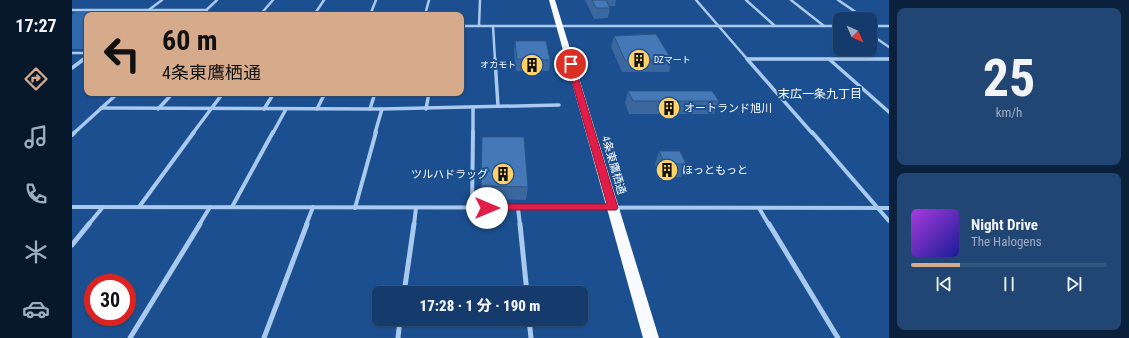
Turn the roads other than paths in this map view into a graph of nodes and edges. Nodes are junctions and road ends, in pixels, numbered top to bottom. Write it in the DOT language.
graph roads {
  1 [pos="162,0"];
  2 [pos="217,0"];
  3 [pos="273,0"];
  4 [pos="324,0"];
  5 [pos="376,0"];
  6 [pos="428,0"];
  7 [pos="480,0"];
  8 [pos="552,0"];
  9 [pos="696,0"];
  10 [pos="746,0"];
  11 [pos="792,0"];
  12 [pos="838,0"];
  13 [pos="73,10"];
  14 [pos="149,10"];
  15 [pos="207,10"];
  16 [pos="146,12"];
  17 [pos="205,12"];
  18 [pos="263,12"];
  19 [pos="316,12"];
  20 [pos="371,12"];
  21 [pos="426,12"];
  22 [pos="856,12"];
  23 [pos="464,26"];
  24 [pos="479,26"];
  25 [pos="493,26"];
  26 [pos="560,26"];
  27 [pos="719,26"];
  28 [pos="775,26"];
  29 [pos="824,26"];
  30 [pos="833,26"];
  31 [pos="877,26"];
  32 [pos="889,26"];
  33 [pos="877,39"];
  34 [pos="889,47"];
  35 [pos="72,53"];
  36 [pos="84,53"];
  37 [pos="84,58"];
  38 [pos="748,59"];
  39 [pos="829,59"];
  40 [pos="889,59"];
  41 [pos="72,68"];
  42 [pos="115,96"];
  43 [pos="170,96"];
  44 [pos="221,96"];
  45 [pos="272,96"];
  46 [pos="324,96"];
  47 [pos="375,96"];
  48 [pos="428,96"];
  49 [pos="498,106"];
  50 [pos="559,106"];
  51 [pos="101,108"];
  52 [pos="474,108"];
  53 [pos="158,109"];
  54 [pos="211,109"];
  55 [pos="264,109"];
  56 [pos="286,109"];
  57 [pos="317,109"];
  58 [pos="370,109"];
  59 [pos="426,109"];
  60 [pos="382,110"];
  61 [pos="889,112"];
  62 [pos="72,135"];
  63 [pos="72,207"];
  64 [pos="103,207"];
  65 [pos="139,207"];
  66 [pos="210,207"];
  67 [pos="232,207"];
  68 [pos="313,207"];
  69 [pos="355,208"];
  70 [pos="416,208"];
  71 [pos="472,208"];
  72 [pos="518,208"];
  73 [pos="613,208"];
  74 [pos="759,208"];
  75 [pos="878,208"];
  76 [pos="889,208"];
  77 [pos="889,221"];
  78 [pos="72,245"];
  79 [pos="405,286"];
  80 [pos="526,286"];
  81 [pos="399,326"];
  82 [pos="530,326"];
  83 [pos="130,338"];
  84 [pos="264,338"];
  85 [pos="398,338"];
  86 [pos="531,338"];
  87 [pos="651,338"];
  88 [pos="838,338"];
  1 -- 14 [label="street"];
  2 -- 15 [label="street"];
  3 -- 18 [label="street"];
  4 -- 19 [label="street"];
  5 -- 20 [label="street"];
  6 -- 21 [label="street"];
  7 -- 24 [label="street"];
  8 -- 26 [label="highway, 4条東鷹栖通"];
  9 -- 27 [label="street"];
  10 -- 28 [label="street"];
  11 -- 29 [label="street"];
  12 -- 22 [label="street"];
  13 -- 14 [label="street"];
  14 -- 15 [label="street"];
  14 -- 16 [label="street"];
  15 -- 17 [label="street"];
  23 -- 24 [label="street"];
  24 -- 25 [label="street"];
  25 -- 26 [label="street"];
  25 -- 49 [label="street"];
  26 -- 27 [label="street"];
  26 -- 73 [label="highway, 4条東鷹栖通"];
  27 -- 28 [label="street"];
  27 -- 38 [label="street"];
  28 -- 29 [label="street"];
  29 -- 30 [label="street"];
  31 -- 32 [label="street"];
  33 -- 34 [label="street"];
  35 -- 36 [label="street"];
  37 -- 41 [label="street"];
  38 -- 39 [label="street"];
  38 -- 75 [label="street"];
  39 -- 40 [label="street"];
  39 -- 61 [label="street"];
  42 -- 51 [label="street"];
  43 -- 53 [label="street"];
  44 -- 54 [label="street"];
  45 -- 55 [label="street"];
  46 -- 57 [label="street"];
  47 -- 58 [label="street"];
  48 -- 59 [label="street"];
  49 -- 50 [label="street"];
  49 -- 52 [label="street"];
  51 -- 53 [label="street"];
  51 -- 62 [label="street"];
  52 -- 59 [label="street"];
  52 -- 71 [label="street"];
  53 -- 54 [label="street"];
  54 -- 55 [label="street"];
  54 -- 65 [label="street"];
  55 -- 56 [label="street"];
  56 -- 57 [label="street"];
  56 -- 67 [label="street"];
  57 -- 58 [label="street"];
  58 -- 60 [label="street"];
  59 -- 60 [label="street"];
  60 -- 69 [label="street"];
  63 -- 64 [label="street"];
  64 -- 65 [label="street"];
  64 -- 78 [label="street"];
  65 -- 66 [label="street"];
  66 -- 67 [label="street"];
  66 -- 83 [label="street"];
  67 -- 68 [label="street"];
  68 -- 69 [label="street"];
  68 -- 84 [label="street"];
  69 -- 70 [label="street"];
  70 -- 71 [label="street"];
  70 -- 79 [label="street"];
  71 -- 72 [label="street"];
  72 -- 73 [label="street"];
  72 -- 80 [label="street"];
  73 -- 74 [label="street"];
  73 -- 87 [label="highway, 4条東鷹栖通"];
  74 -- 75 [label="street"];
  74 -- 88 [label="street"];
  75 -- 76 [label="street"];
  75 -- 77 [label="street"];
  81 -- 85 [label="street"];
  82 -- 86 [label="street"];
}
